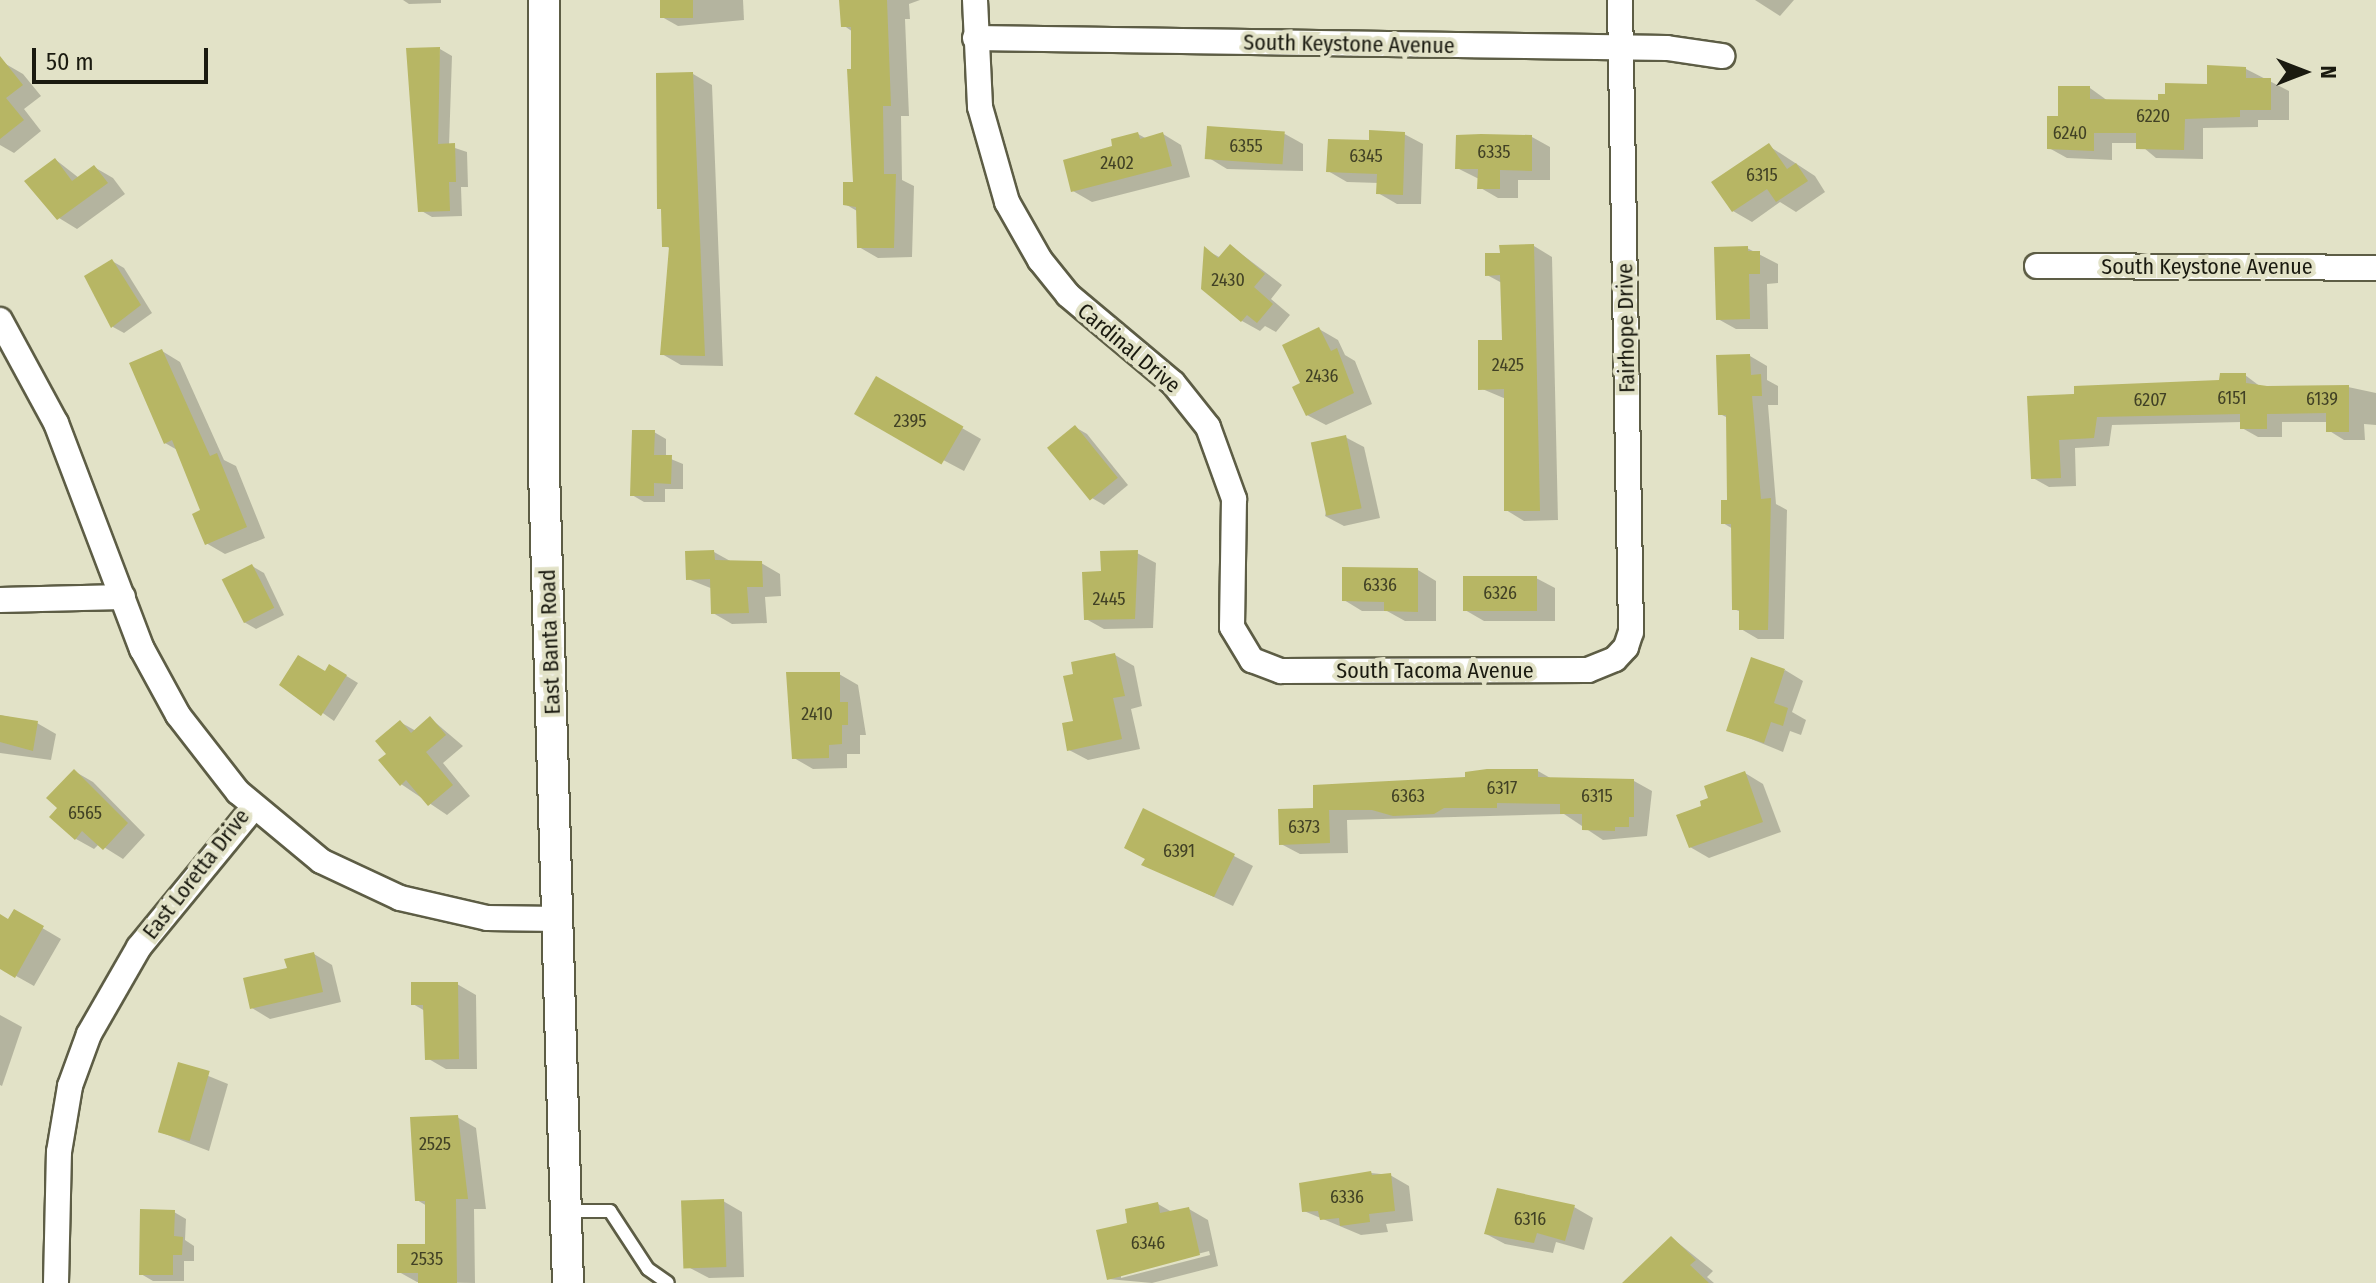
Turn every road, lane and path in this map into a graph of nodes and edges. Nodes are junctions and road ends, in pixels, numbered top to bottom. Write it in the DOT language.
graph roads {
  1 [pos="544,0"];
  2 [pos="975,0"];
  3 [pos="1620,0"];
  4 [pos="975,38"];
  5 [pos="1621,48"];
  6 [pos="1722,56"];
  7 [pos="2037,266"];
  8 [pos="2376,268"];
  9 [pos="0,320"];
  10 [pos="123,597"];
  11 [pos="0,600"];
  12 [pos="1620,652"];
  13 [pos="1248,656"];
  14 [pos="253,808"];
  15 [pos="559,919"];
  16 [pos="566,1211"];
  17 [pos="56,1283"];
  18 [pos="568,1283"];
  19 [pos="668,1283"];
  1 -- 15 [label="street, East Banta Road"];
  2 -- 4 [label="street, Cardinal Drive"];
  3 -- 5 [label="street, Fairhope Drive"];
  4 -- 5 [label="street, South Keystone Avenue"];
  4 -- 13 [label="street, Cardinal Drive"];
  5 -- 6 [label="street, South Keystone Avenue"];
  5 -- 12 [label="street, Fairhope Drive"];
  7 -- 8 [label="street, South Keystone Avenue"];
  9 -- 10 [label="street, East Loretta Drive"];
  10 -- 11 [label="street"];
  10 -- 14 [label="street, East Loretta Drive"];
  12 -- 13 [label="street, South Tacoma Avenue"];
  14 -- 15 [label="street"];
  14 -- 17 [label="street, East Loretta Drive"];
  15 -- 16 [label="street, East Banta Road"];
  16 -- 18 [label="street, East Banta Road"];
  16 -- 19 [label="lane"];
}
